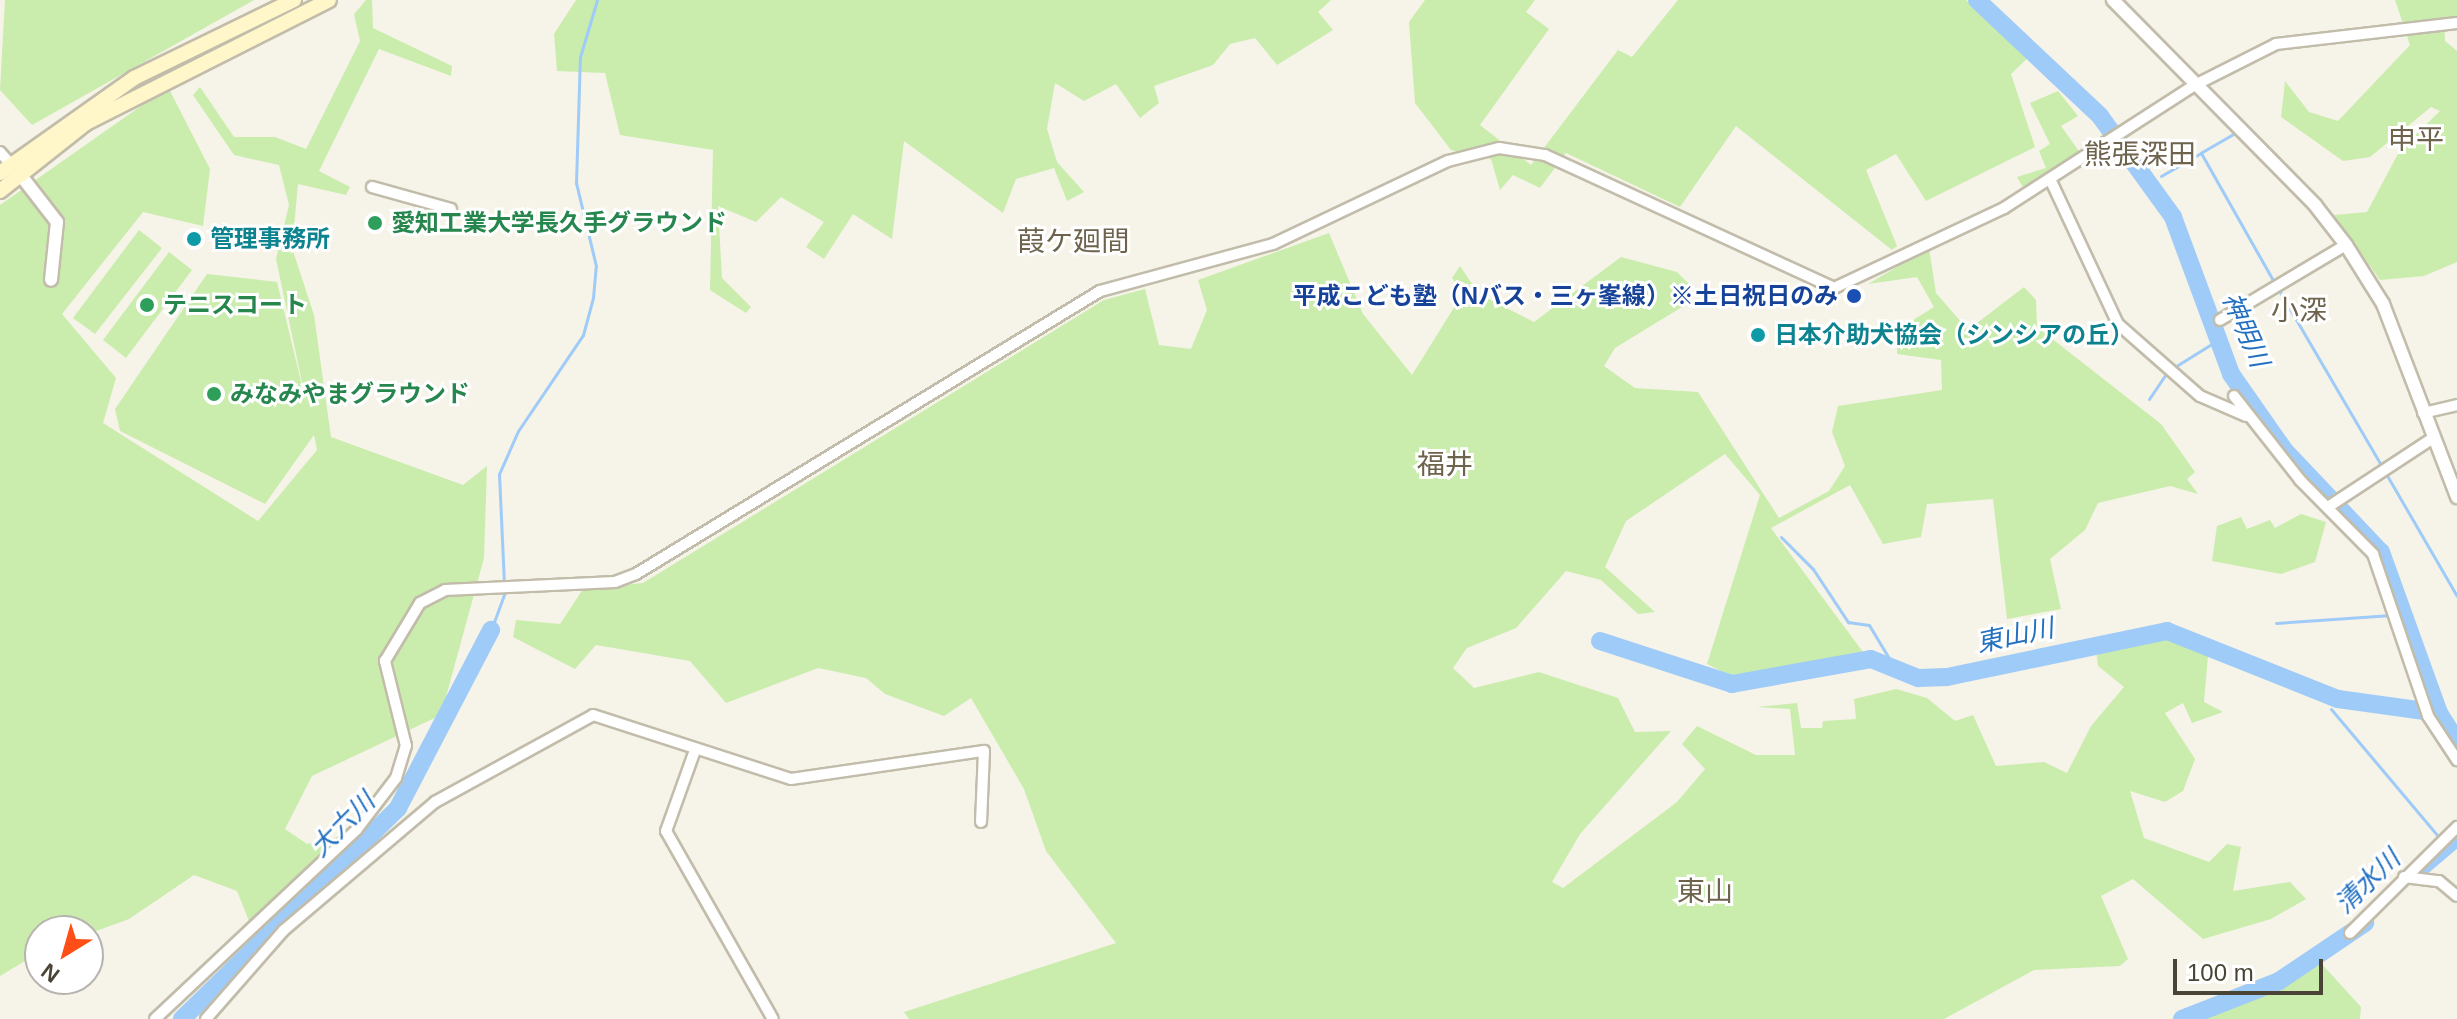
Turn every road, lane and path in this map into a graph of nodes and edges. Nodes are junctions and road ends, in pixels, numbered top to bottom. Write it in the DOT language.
graph roads {
  1 [pos="294,0"];
  2 [pos="329,0"];
  3 [pos="2113,0"];
  4 [pos="2457,23"];
  5 [pos="2195,85"];
  6 [pos="7,165"];
  7 [pos="2050,179"];
  8 [pos="372,187"];
  9 [pos="0,191"];
  10 [pos="451,209"];
  11 [pos="2346,245"];
  12 [pos="51,280"];
  13 [pos="2220,320"];
  14 [pos="2234,396"];
  15 [pos="2457,405"];
  16 [pos="2423,413"];
  17 [pos="2246,416"];
  18 [pos="2430,440"];
  19 [pos="2457,497"];
  20 [pos="2331,503"];
  21 [pos="694,753"];
  22 [pos="2457,760"];
  23 [pos="981,822"];
  24 [pos="2457,827"];
  25 [pos="2404,877"];
  26 [pos="2457,896"];
  27 [pos="2350,933"];
  28 [pos="155,1019"];
  29 [pos="206,1019"];
  30 [pos="773,1019"];
  1 -- 6 [label="main road"];
  2 -- 6 [label="main road"];
  3 -- 5 [label="street"];
  4 -- 5 [label="street"];
  5 -- 7 [label="street"];
  5 -- 11 [label="street"];
  6 -- 9 [label="main road"];
  6 -- 12 [label="street"];
  7 -- 17 [label="street"];
  7 -- 28 [label="street"];
  8 -- 10 [label="street"];
  11 -- 13 [label="street"];
  11 -- 16 [label="street"];
  14 -- 17 [label="street"];
  15 -- 16 [label="street"];
  16 -- 18 [label="street"];
  17 -- 20 [label="street"];
  18 -- 19 [label="street"];
  18 -- 20 [label="street"];
  20 -- 22 [label="street"];
  21 -- 23 [label="street"];
  21 -- 29 [label="street"];
  21 -- 30 [label="street"];
  24 -- 25 [label="street"];
  25 -- 26 [label="street"];
  25 -- 27 [label="street"];
}
